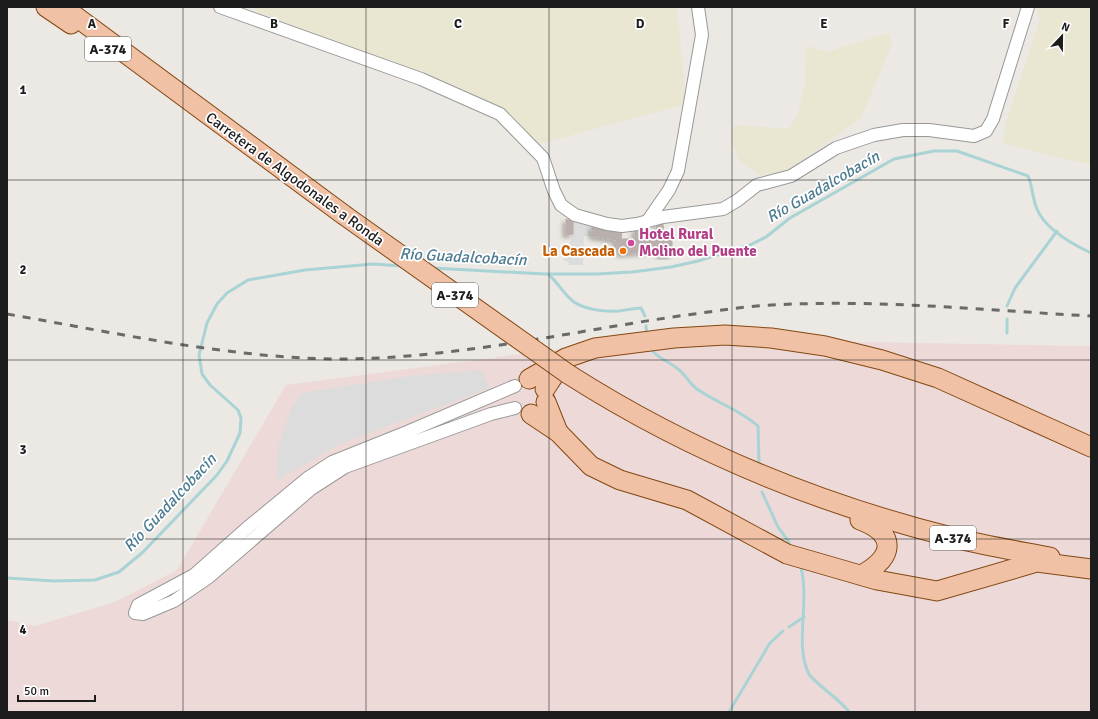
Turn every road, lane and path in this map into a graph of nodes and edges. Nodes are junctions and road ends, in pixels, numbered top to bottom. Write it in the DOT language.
graph roads {
  1 [pos="46,7"];
  2 [pos="63,7"];
  3 [pos="220,7"];
  4 [pos="698,7"];
  5 [pos="1028,7"];
  6 [pos="171,89"];
  7 [pos="649,220"];
  8 [pos="567,366"];
  9 [pos="522,383"];
  10 [pos="545,396"];
  11 [pos="523,411"];
  12 [pos="558,432"];
  13 [pos="1091,447"];
  14 [pos="819,498"];
  15 [pos="1091,562"];
  16 [pos="1091,569"];
  17 [pos="861,575"];
  1 -- 6 [label="main road, Carretera de Algodonales a Ronda / A-374"];
  2 -- 6 [label="main road, Carretera de Algodonales a Ronda / A-374"];
  3 -- 7 [label="street"];
  4 -- 7 [label="street"];
  5 -- 7 [label="street"];
  6 -- 8 [label="main road, Carretera de Algodonales a Ronda / A-374, bridge"];
  8 -- 9 [label="main road"];
  8 -- 10 [label="main road"];
  8 -- 13 [label="main road"];
  8 -- 14 [label="main road, Carretera de Algodonales a Ronda / A-374"];
  9 -- 10 [label="street"];
  9 -- 11 [label="street"];
  9 -- 11 [label="street"];
  10 -- 11 [label="street"];
  10 -- 12 [label="main road"];
  11 -- 12 [label="main road"];
  12 -- 17 [label="main road"];
  14 -- 15 [label="main road, Carretera de Algodonales a Ronda / A-374"];
  14 -- 17 [label="main road"];
  16 -- 17 [label="main road"];
}
